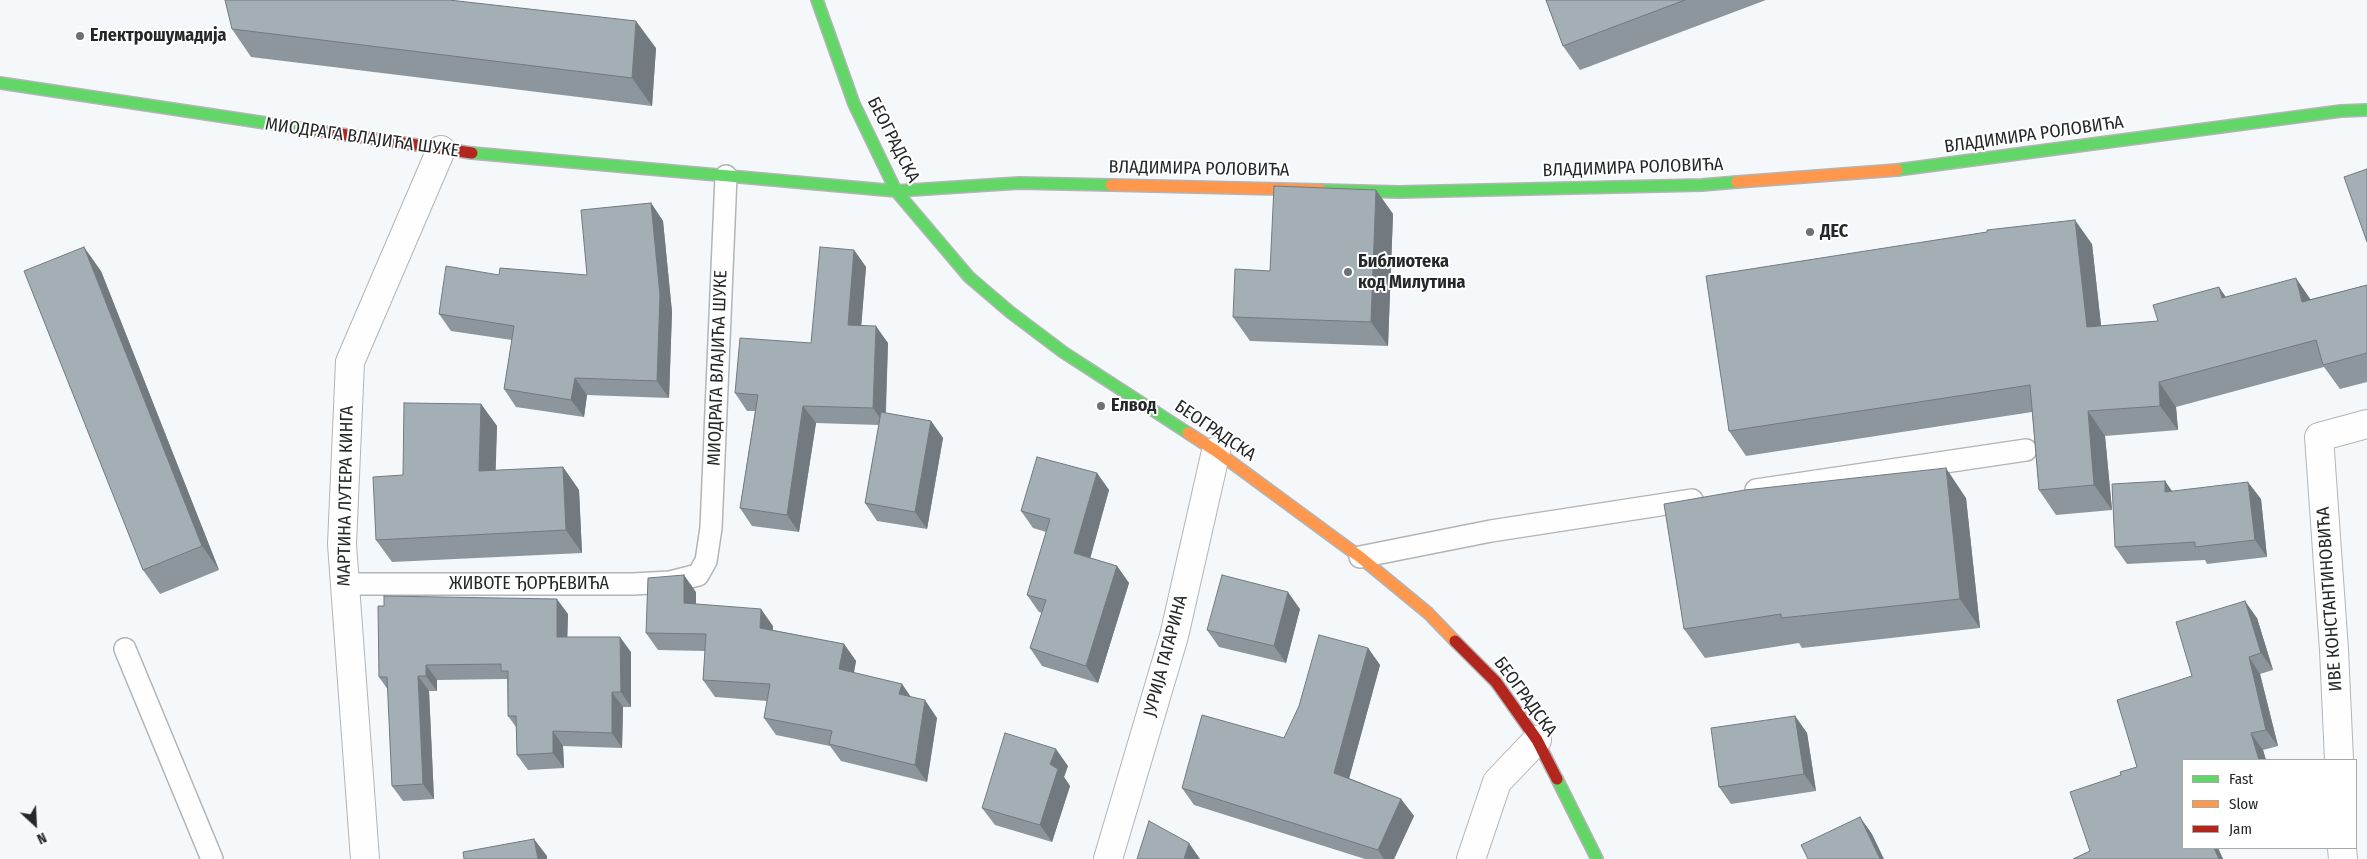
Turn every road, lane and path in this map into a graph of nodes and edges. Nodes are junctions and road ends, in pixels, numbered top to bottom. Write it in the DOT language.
graph roads {
  1 [pos="817,0"];
  2 [pos="0,83"];
  3 [pos="2367,110"];
  4 [pos="441,150"];
  5 [pos="726,176"];
  6 [pos="896,191"];
  7 [pos="2367,424"];
  8 [pos="2026,450"];
  9 [pos="1216,451"];
  10 [pos="1360,557"];
  11 [pos="706,561"];
  12 [pos="343,584"];
  13 [pos="125,649"];
  14 [pos="1537,740"];
  15 [pos="2339,759"];
  16 [pos="212,859"];
  17 [pos="365,859"];
  18 [pos="1108,859"];
  19 [pos="1471,859"];
  20 [pos="1597,859"];
  1 -- 6 [label="main road, БЕОГРАДСКА"];
  2 -- 4 [label="main road, МИОДРАГА ВЛАЈИЋА ШУКЕ"];
  3 -- 6 [label="main road, ВЛАДИМИРА РОЛОВИЋА"];
  4 -- 5 [label="main road, МИОДРАГА ВЛАЈИЋА ШУКЕ"];
  4 -- 12 [label="street, МАРТИНА ЛУТЕРА КИНГА"];
  5 -- 6 [label="main road, МИОДРАГА ВЛАЈИЋА ШУКЕ"];
  5 -- 11 [label="lane, МИОДРАГА ВЛАЈИЋА ШУКЕ"];
  6 -- 9 [label="main road, БЕОГРАДСКА"];
  7 -- 15 [label="street, ИВЕ КОНСТАНТИНОВИЋА"];
  8 -- 10 [label="lane"];
  9 -- 10 [label="main road, БЕОГРАДСКА"];
  9 -- 18 [label="street, ЈУРИЈА ГАГАРИНА"];
  10 -- 14 [label="main road, БЕОГРАДСКА"];
  11 -- 12 [label="lane, ЖИВОТЕ ЂОРЂЕВИЋА"];
  12 -- 17 [label="street, МАРТИНА ЛУТЕРА КИНГА"];
  13 -- 16 [label="lane"];
  14 -- 19 [label="street"];
  14 -- 20 [label="main road, БЕОГРАДСКА"];
}
